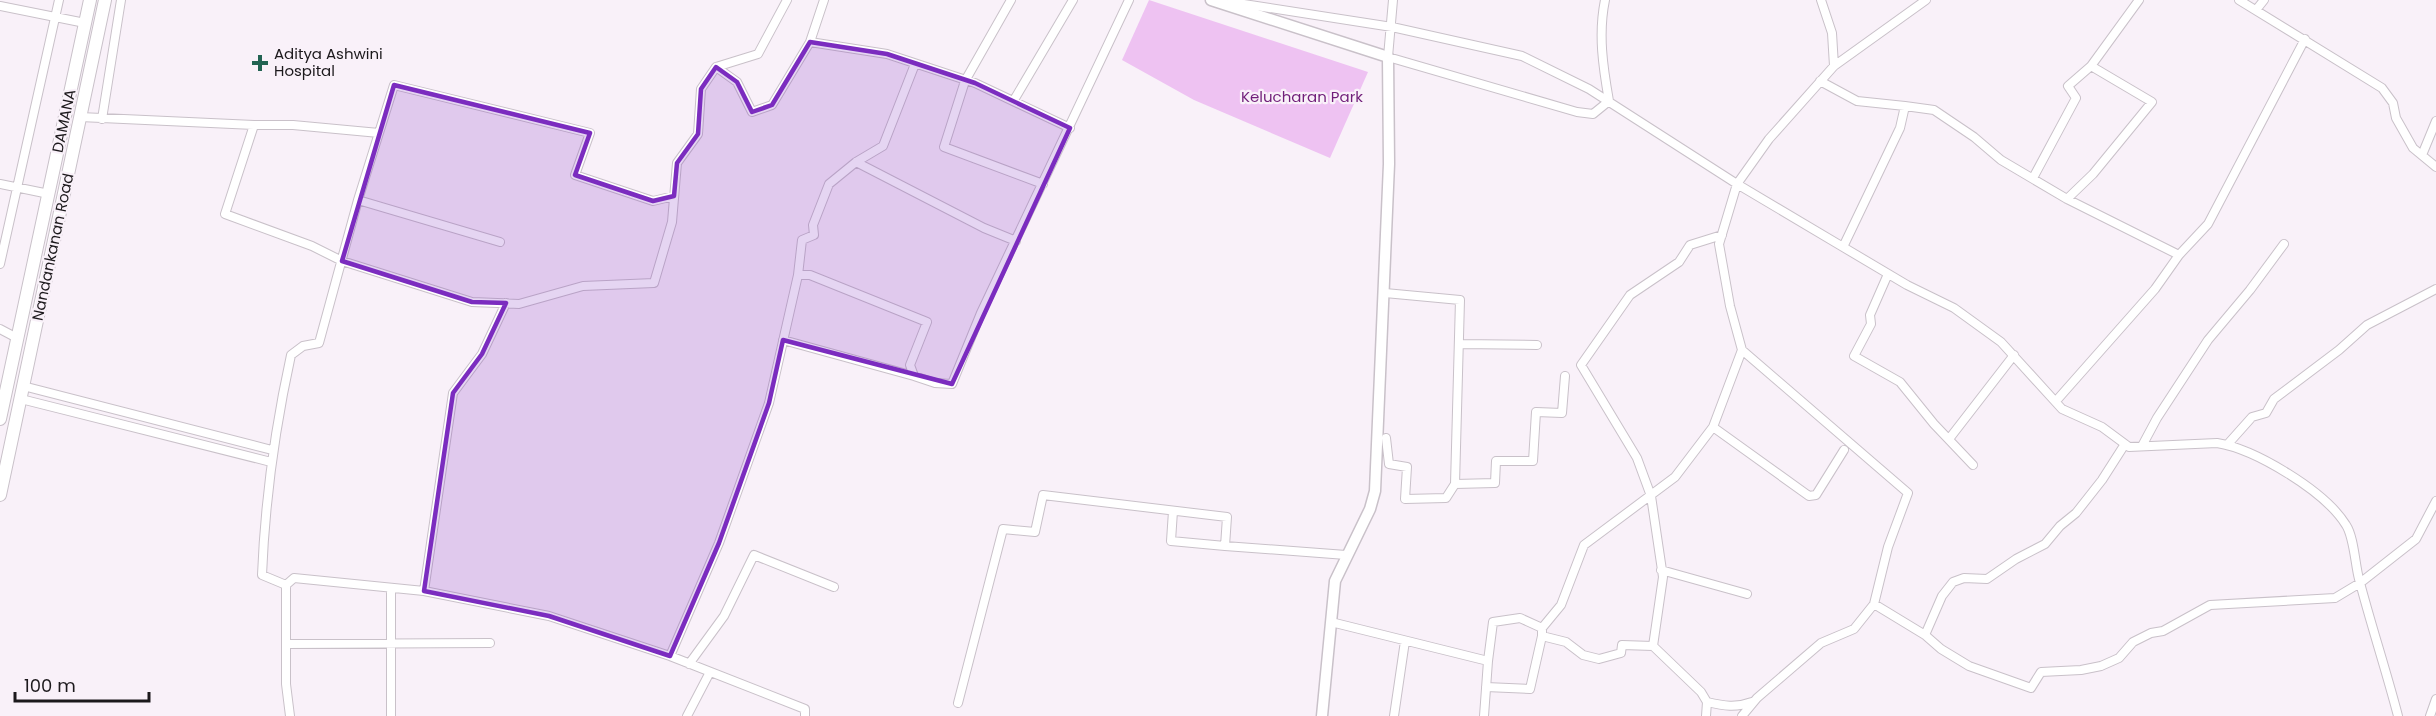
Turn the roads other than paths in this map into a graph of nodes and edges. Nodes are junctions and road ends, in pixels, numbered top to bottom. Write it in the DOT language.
graph roads {
  1 [pos="59,0"];
  2 [pos="90,0"];
  3 [pos="105,0"];
  4 [pos="121,0"];
  5 [pos="787,0"];
  6 [pos="824,0"];
  7 [pos="1011,0"];
  8 [pos="1073,0"];
  9 [pos="1129,0"];
  10 [pos="1213,0"];
  11 [pos="1393,0"];
  12 [pos="1605,0"];
  13 [pos="1821,0"];
  14 [pos="1926,0"];
  15 [pos="2139,0"];
  16 [pos="2239,0"];
  17 [pos="2264,0"];
  18 [pos="0,6"];
  19 [pos="2256,10"];
  20 [pos="56,17"];
  21 [pos="85,23"];
  22 [pos="1392,27"];
  23 [pos="2305,39"];
  24 [pos="810,42"];
  25 [pos="1388,57"];
  26 [pos="915,64"];
  27 [pos="1834,66"];
  28 [pos="2091,66"];
  29 [pos="716,67"];
  30 [pos="965,81"];
  31 [pos="1820,81"];
  32 [pos="1014,100"];
  33 [pos="1609,101"];
  34 [pos="1905,106"];
  35 [pos="80,117"];
  36 [pos="102,119"];
  37 [pos="2436,121"];
  38 [pos="254,125"];
  39 [pos="1070,128"];
  40 [pos="379,133"];
  41 [pos="2422,155"];
  42 [pos="856,162"];
  43 [pos="2436,167"];
  44 [pos="2033,178"];
  45 [pos="0,184"];
  46 [pos="1043,184"];
  47 [pos="1737,184"];
  48 [pos="18,188"];
  49 [pos="49,194"];
  50 [pos="674,196"];
  51 [pos="2067,199"];
  52 [pos="358,200"];
  53 [pos="1722,235"];
  54 [pos="1016,241"];
  55 [pos="500,242"];
  56 [pos="2284,244"];
  57 [pos="1843,248"];
  58 [pos="2179,255"];
  59 [pos="342,261"];
  60 [pos="0,264"];
  61 [pos="1888,274"];
  62 [pos="798,275"];
  63 [pos="2436,289"];
  64 [pos="1385,293"];
  65 [pos="506,303"];
  66 [pos="0,329"];
  67 [pos="17,338"];
  68 [pos="783,340"];
  69 [pos="1459,344"];
  70 [pos="1538,345"];
  71 [pos="1742,350"];
  72 [pos="2014,355"];
  73 [pos="5,374"];
  74 [pos="914,376"];
  75 [pos="1565,376"];
  76 [pos="22,392"];
  77 [pos="2056,401"];
  78 [pos="0,419"];
  79 [pos="1713,427"];
  80 [pos="1386,438"];
  81 [pos="1948,439"];
  82 [pos="2125,444"];
  83 [pos="2227,445"];
  84 [pos="2142,446"];
  85 [pos="272,450"];
  86 [pos="1844,450"];
  87 [pos="271,462"];
  88 [pos="1973,465"];
  89 [pos="1455,484"];
  90 [pos="0,495"];
  91 [pos="1651,496"];
  92 [pos="2436,501"];
  93 [pos="1173,512"];
  94 [pos="1225,546"];
  95 [pos="1346,555"];
  96 [pos="1661,570"];
  97 [pos="2360,583"];
  98 [pos="286,585"];
  99 [pos="834,586"];
  100 [pos="391,588"];
  101 [pos="424,591"];
  102 [pos="1747,594"];
  103 [pos="1874,604"];
  104 [pos="1331,622"];
  105 [pos="1542,632"];
  106 [pos="1925,635"];
  107 [pos="1405,641"];
  108 [pos="391,643"];
  109 [pos="490,643"];
  110 [pos="286,644"];
  111 [pos="1653,646"];
  112 [pos="670,656"];
  113 [pos="1488,661"];
  114 [pos="689,664"];
  115 [pos="710,672"];
  116 [pos="1486,687"];
  117 [pos="2436,699"];
  118 [pos="1755,701"];
  119 [pos="1707,702"];
  120 [pos="958,703"];
  121 [pos="290,716"];
  122 [pos="391,716"];
  123 [pos="687,716"];
  124 [pos="805,716"];
  125 [pos="1322,716"];
  126 [pos="1394,716"];
  127 [pos="1484,716"];
  128 [pos="1706,716"];
  129 [pos="1742,716"];
  130 [pos="2398,716"];
  131 [pos="2430,716"];
  1 -- 20 [label="street"];
  2 -- 21 [label="main road, DAMANA"];
  3 -- 35 [label="main road, Nandankanan Road"];
  4 -- 36 [label="street"];
  5 -- 29 [label="street"];
  6 -- 24 [label="street"];
  7 -- 30 [label="street"];
  8 -- 32 [label="street"];
  9 -- 39 [label="street"];
  10 -- 22 [label="street"];
  10 -- 25 [label="street"];
  11 -- 22 [label="street"];
  12 -- 33 [label="street"];
  13 -- 27 [label="street"];
  14 -- 27 [label="street"];
  15 -- 28 [label="street"];
  16 -- 19 [label="street"];
  17 -- 19 [label="street"];
  18 -- 20 [label="street"];
  19 -- 23 [label="street"];
  20 -- 21 [label="street"];
  20 -- 48 [label="street"];
  21 -- 49 [label="main road, DAMANA"];
  22 -- 25 [label="street"];
  22 -- 33 [label="street"];
  23 -- 41 [label="street"];
  23 -- 58 [label="street"];
  24 -- 26 [label="street"];
  24 -- 29 [label="street"];
  25 -- 33 [label="street"];
  25 -- 64 [label="street"];
  26 -- 30 [label="street"];
  26 -- 42 [label="street"];
  27 -- 31 [label="street"];
  28 -- 44 [label="street"];
  28 -- 51 [label="street"];
  29 -- 50 [label="street"];
  30 -- 32 [label="street"];
  30 -- 46 [label="street"];
  31 -- 34 [label="street"];
  31 -- 47 [label="street"];
  32 -- 39 [label="street"];
  33 -- 47 [label="street"];
  34 -- 44 [label="street"];
  34 -- 57 [label="street"];
  35 -- 36 [label="street"];
  35 -- 76 [label="main road, Nandankanan Road"];
  36 -- 38 [label="street"];
  37 -- 41 [label="street"];
  38 -- 40 [label="street"];
  38 -- 59 [label="street"];
  39 -- 46 [label="street"];
  40 -- 50 [label="street"];
  40 -- 52 [label="street"];
  41 -- 43 [label="street"];
  42 -- 54 [label="street"];
  42 -- 62 [label="street"];
  44 -- 51 [label="street"];
  45 -- 48 [label="street"];
  46 -- 54 [label="street"];
  47 -- 53 [label="street"];
  47 -- 57 [label="street"];
  48 -- 49 [label="street"];
  48 -- 60 [label="street"];
  49 -- 67 [label="main road, DAMANA"];
  50 -- 65 [label="street"];
  51 -- 58 [label="street"];
  52 -- 55 [label="street"];
  52 -- 59 [label="street"];
  53 -- 71 [label="street"];
  53 -- 91 [label="street"];
  54 -- 74 [label="street"];
  56 -- 84 [label="street"];
  57 -- 61 [label="street"];
  58 -- 77 [label="street"];
  59 -- 65 [label="street"];
  59 -- 85 [label="street"];
  61 -- 72 [label="street"];
  61 -- 81 [label="street"];
  62 -- 68 [label="street"];
  62 -- 74 [label="street"];
  63 -- 83 [label="street"];
  64 -- 69 [label="street"];
  64 -- 95 [label="street"];
  65 -- 101 [label="street"];
  66 -- 67 [label="street"];
  67 -- 73 [label="main road, DAMANA"];
  68 -- 74 [label="street"];
  68 -- 112 [label="street"];
  69 -- 70 [label="street"];
  69 -- 89 [label="street"];
  71 -- 79 [label="street"];
  71 -- 103 [label="street"];
  72 -- 77 [label="street"];
  72 -- 81 [label="street"];
  73 -- 78 [label="main road, DAMANA"];
  75 -- 89 [label="street"];
  76 -- 85 [label="street"];
  76 -- 87 [label="street"];
  76 -- 90 [label="main road, Nandankanan Road"];
  77 -- 82 [label="street"];
  79 -- 86 [label="street"];
  79 -- 91 [label="street"];
  80 -- 89 [label="street"];
  81 -- 88 [label="street"];
  82 -- 84 [label="street"];
  82 -- 106 [label="street"];
  83 -- 84 [label="street"];
  83 -- 97 [label="street"];
  85 -- 87 [label="street"];
  87 -- 98 [label="street"];
  91 -- 96 [label="street"];
  91 -- 105 [label="street"];
  92 -- 97 [label="street"];
  93 -- 94 [label="street"];
  93 -- 94 [label="street"];
  93 -- 120 [label="street"];
  94 -- 95 [label="street"];
  95 -- 104 [label="street"];
  96 -- 102 [label="street"];
  96 -- 111 [label="street"];
  97 -- 106 [label="street"];
  97 -- 130 [label="street"];
  98 -- 100 [label="street"];
  98 -- 110 [label="street"];
  99 -- 114 [label="street"];
  100 -- 101 [label="street"];
  100 -- 108 [label="street"];
  101 -- 112 [label="street"];
  103 -- 106 [label="street"];
  103 -- 118 [label="street"];
  104 -- 107 [label="street"];
  104 -- 125 [label="street"];
  105 -- 111 [label="street"];
  105 -- 113 [label="street"];
  105 -- 116 [label="street"];
  107 -- 113 [label="street"];
  107 -- 126 [label="street"];
  108 -- 109 [label="street"];
  108 -- 110 [label="street"];
  108 -- 122 [label="street"];
  110 -- 121 [label="street"];
  111 -- 119 [label="street"];
  112 -- 114 [label="street"];
  113 -- 116 [label="street"];
  114 -- 115 [label="street"];
  115 -- 123 [label="street"];
  115 -- 124 [label="street"];
  116 -- 127 [label="street"];
  117 -- 131 [label="street"];
  118 -- 119 [label="street"];
  118 -- 129 [label="street"];
  119 -- 128 [label="street"];
}
